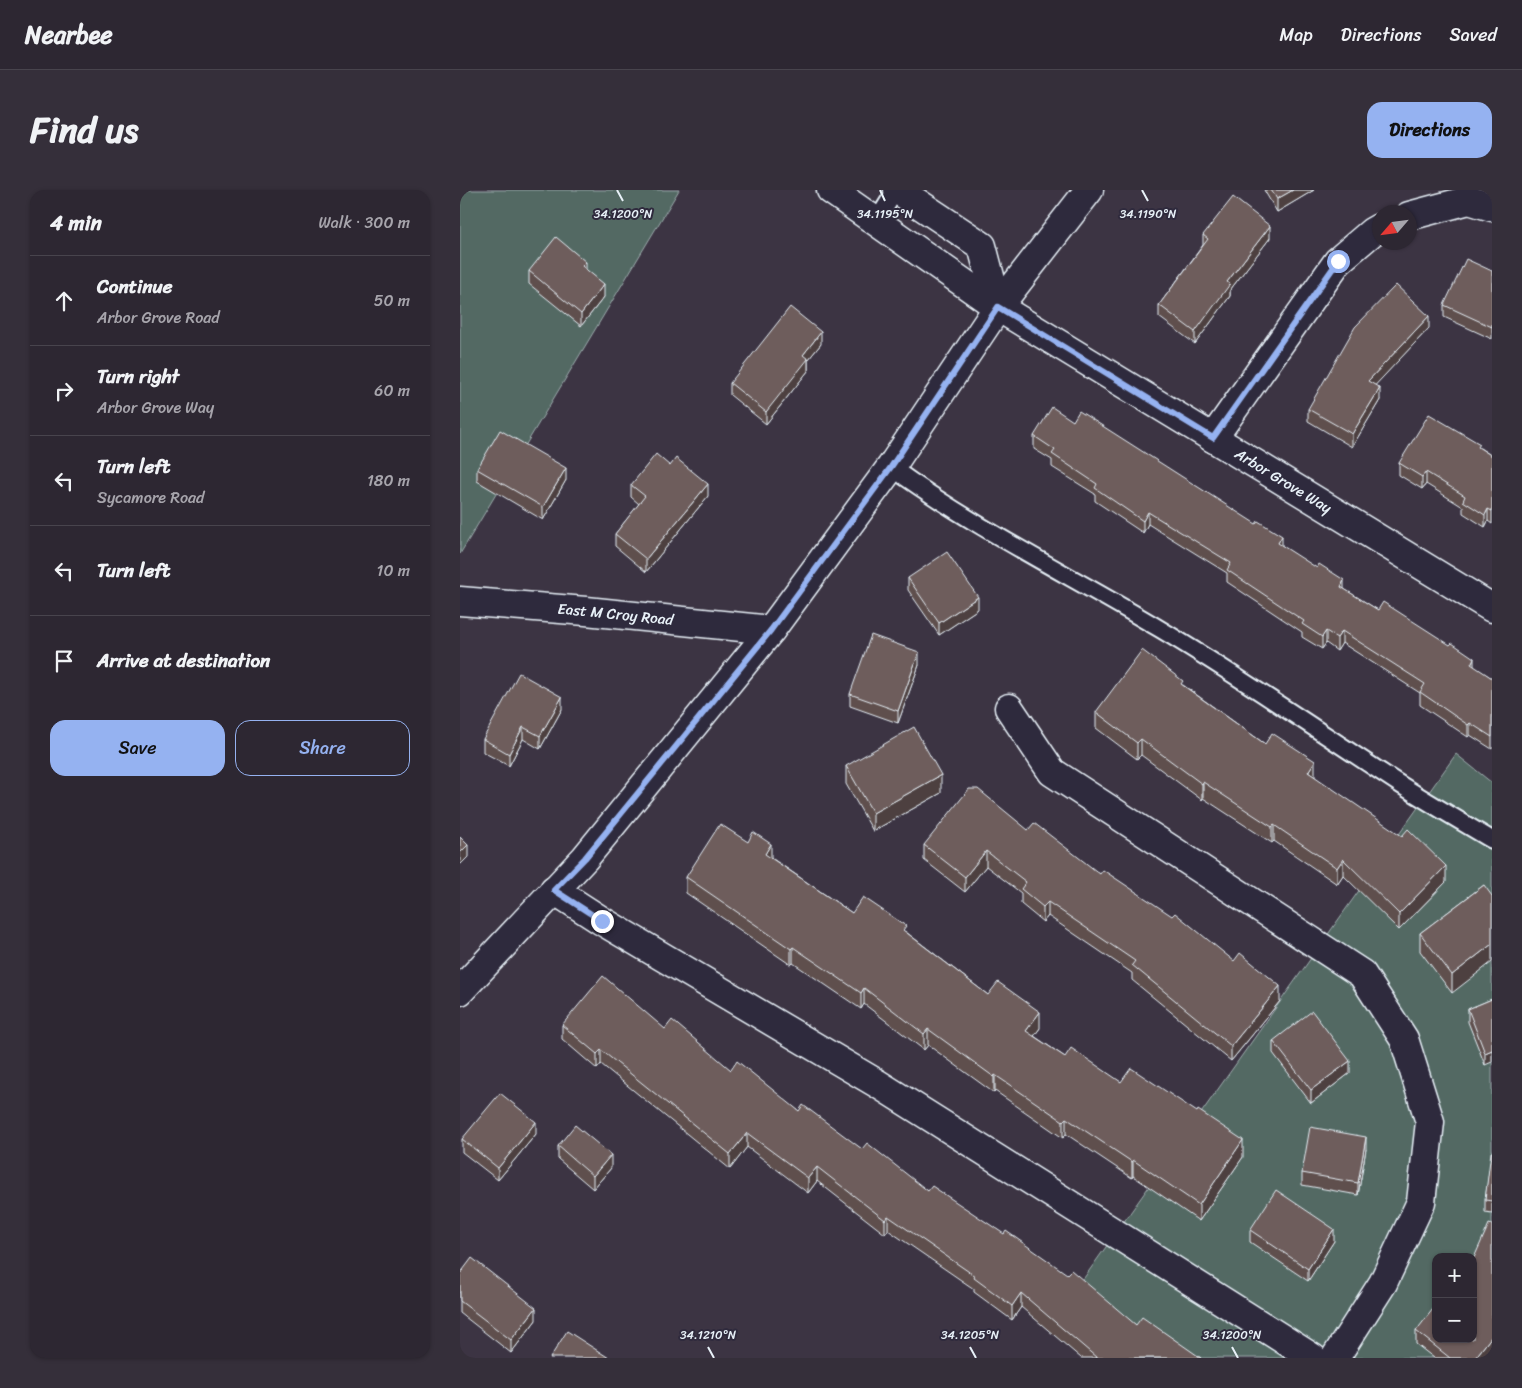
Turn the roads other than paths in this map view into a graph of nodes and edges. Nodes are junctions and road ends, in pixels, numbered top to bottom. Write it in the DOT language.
graph roads {
  1 [pos="831,190"];
  2 [pos="897,190"];
  3 [pos="1089,190"];
  4 [pos="1492,207"];
  5 [pos="1417,214"];
  6 [pos="876,222"];
  7 [pos="1372,232"];
  8 [pos="998,307"];
  9 [pos="1213,438"];
  10 [pos="891,467"];
  11 [pos="460,601"];
  12 [pos="1492,608"];
  13 [pos="771,630"];
  14 [pos="1009,708"];
  15 [pos="1492,840"];
  16 [pos="554,890"];
  17 [pos="460,991"];
  18 [pos="1313,1358"];
  19 [pos="1335,1358"];
  1 -- 6 [label="street, Arbor Grove Way"];
  2 -- 6 [label="lane"];
  2 -- 8 [label="street"];
  3 -- 8 [label="street"];
  4 -- 5 [label="street"];
  6 -- 8 [label="street, Arbor Grove Way"];
  7 -- 9 [label="street"];
  8 -- 9 [label="street, Arbor Grove Way"];
  8 -- 10 [label="street"];
  9 -- 12 [label="street, Arbor Grove Way"];
  10 -- 13 [label="street"];
  10 -- 15 [label="lane"];
  11 -- 13 [label="street, East M Croy Road"];
  13 -- 16 [label="street"];
  14 -- 19 [label="street"];
  16 -- 17 [label="street"];
  16 -- 18 [label="street"];
}
